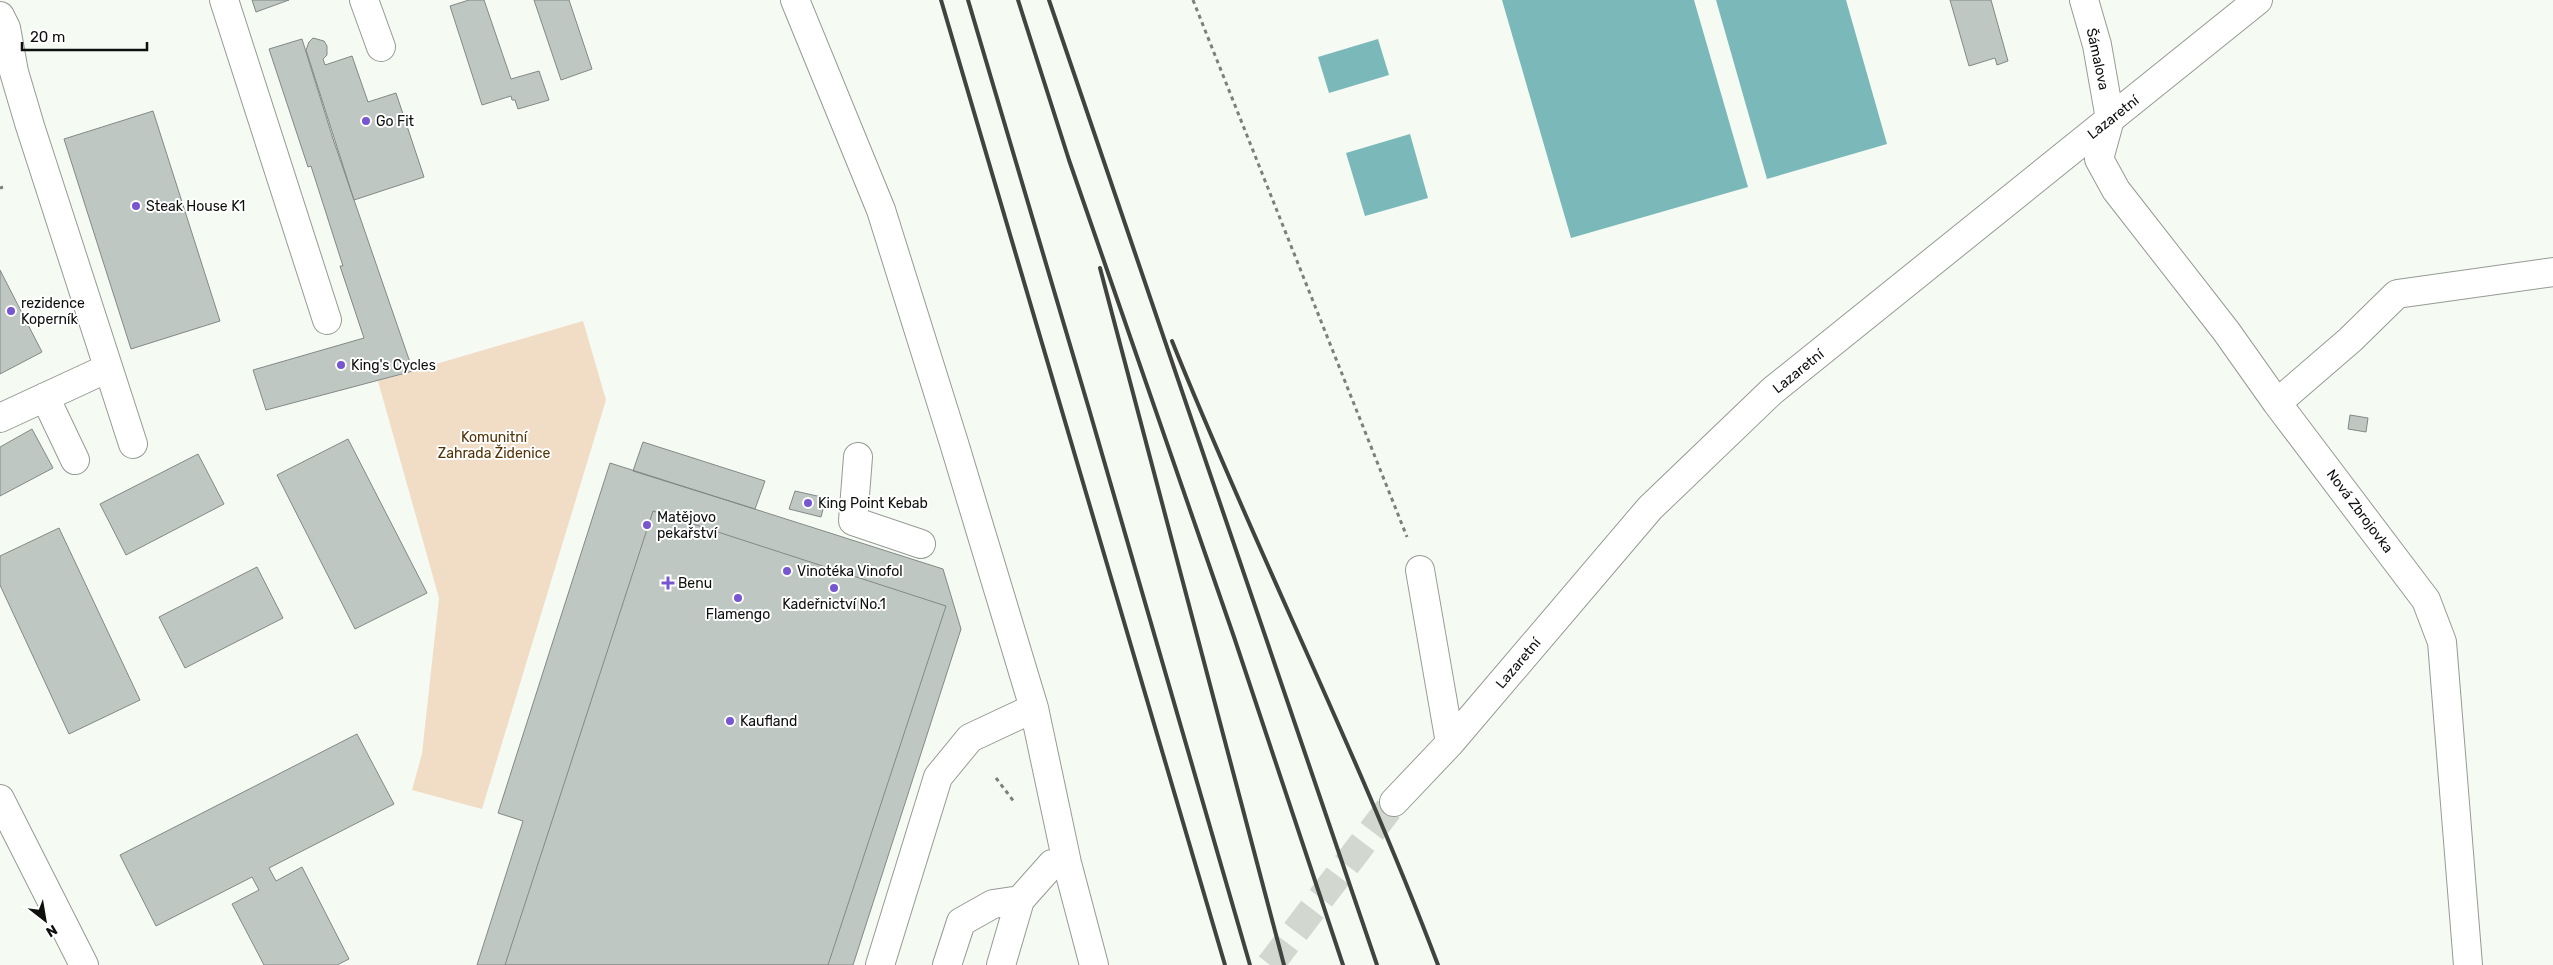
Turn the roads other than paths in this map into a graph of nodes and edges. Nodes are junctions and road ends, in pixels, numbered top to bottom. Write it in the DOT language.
graph roads {
  1 [pos="224,0"];
  2 [pos="364,0"];
  3 [pos="796,0"];
  4 [pos="2084,0"];
  5 [pos="2258,0"];
  6 [pos="0,16"];
  7 [pos="381,47"];
  8 [pos="2110,119"];
  9 [pos="2553,272"];
  10 [pos="327,320"];
  11 [pos="108,368"];
  12 [pos="45,397"];
  13 [pos="2277,403"];
  14 [pos="0,418"];
  15 [pos="133,444"];
  16 [pos="858,457"];
  17 [pos="75,460"];
  18 [pos="921,544"];
  19 [pos="1420,570"];
  20 [pos="1034,708"];
  21 [pos="1450,743"];
  22 [pos="0,800"];
  23 [pos="1394,802"];
  24 [pos="1067,863"];
  25 [pos="1020,900"];
  26 [pos="84,965"];
  27 [pos="880,965"];
  28 [pos="947,965"];
  29 [pos="1001,965"];
  30 [pos="1094,965"];
  31 [pos="2468,965"];
  1 -- 10 [label="street"];
  2 -- 7 [label="street"];
  3 -- 20 [label="street"];
  4 -- 8 [label="street, Šámalova"];
  5 -- 8 [label="street, Lazaretní"];
  6 -- 11 [label="street"];
  8 -- 13 [label="street, Nová Zbrojovka"];
  8 -- 21 [label="street, Lazaretní"];
  9 -- 13 [label="street"];
  11 -- 12 [label="street"];
  11 -- 15 [label="street"];
  12 -- 14 [label="street"];
  12 -- 17 [label="street"];
  13 -- 31 [label="street, Nová Zbrojovka"];
  16 -- 18 [label="street"];
  19 -- 21 [label="street"];
  20 -- 24 [label="street"];
  20 -- 27 [label="street"];
  21 -- 23 [label="street, Lazaretní"];
  22 -- 26 [label="street"];
  24 -- 25 [label="street"];
  24 -- 30 [label="street"];
  25 -- 28 [label="street"];
  25 -- 29 [label="street"];
}
